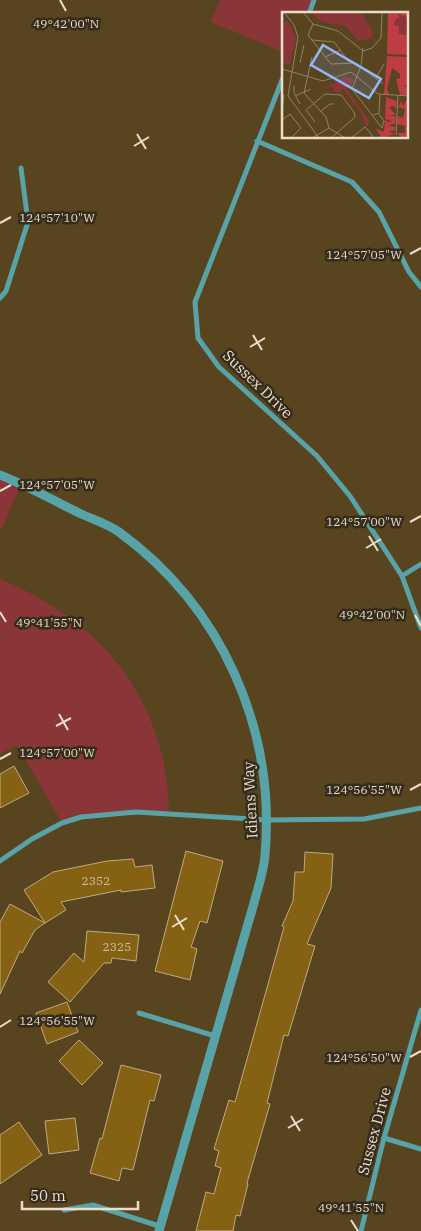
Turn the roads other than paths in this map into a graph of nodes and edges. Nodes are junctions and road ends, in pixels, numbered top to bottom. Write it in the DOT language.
graph roads {
  1 [pos="314,0"];
  2 [pos="310,12"];
  3 [pos="282,80"];
  4 [pos="257,141"];
  5 [pos="21,168"];
  6 [pos="421,287"];
  7 [pos="0,298"];
  8 [pos="0,475"];
  9 [pos="421,564"];
  10 [pos="402,576"];
  11 [pos="421,628"];
  12 [pos="421,808"];
  13 [pos="267,820"];
  14 [pos="0,861"];
  15 [pos="421,1010"];
  16 [pos="138,1013"];
  17 [pos="215,1036"];
  18 [pos="384,1138"];
  19 [pos="421,1148"];
  20 [pos="64,1210"];
  21 [pos="159,1228"];
  22 [pos="361,1231"];
  1 -- 2 [label="street"];
  3 -- 4 [label="street, Sussex Drive"];
  4 -- 6 [label="street"];
  4 -- 10 [label="street, Sussex Drive"];
  5 -- 7 [label="street"];
  8 -- 13 [label="street, Idiens Way"];
  9 -- 10 [label="street"];
  10 -- 11 [label="street, Sussex Drive"];
  12 -- 13 [label="street"];
  13 -- 14 [label="street"];
  13 -- 17 [label="street, Idiens Way"];
  15 -- 18 [label="street, Sussex Drive"];
  16 -- 17 [label="street"];
  17 -- 21 [label="street, Idiens Way"];
  18 -- 19 [label="street"];
  18 -- 22 [label="street, Sussex Drive"];
  20 -- 21 [label="street"];
}
